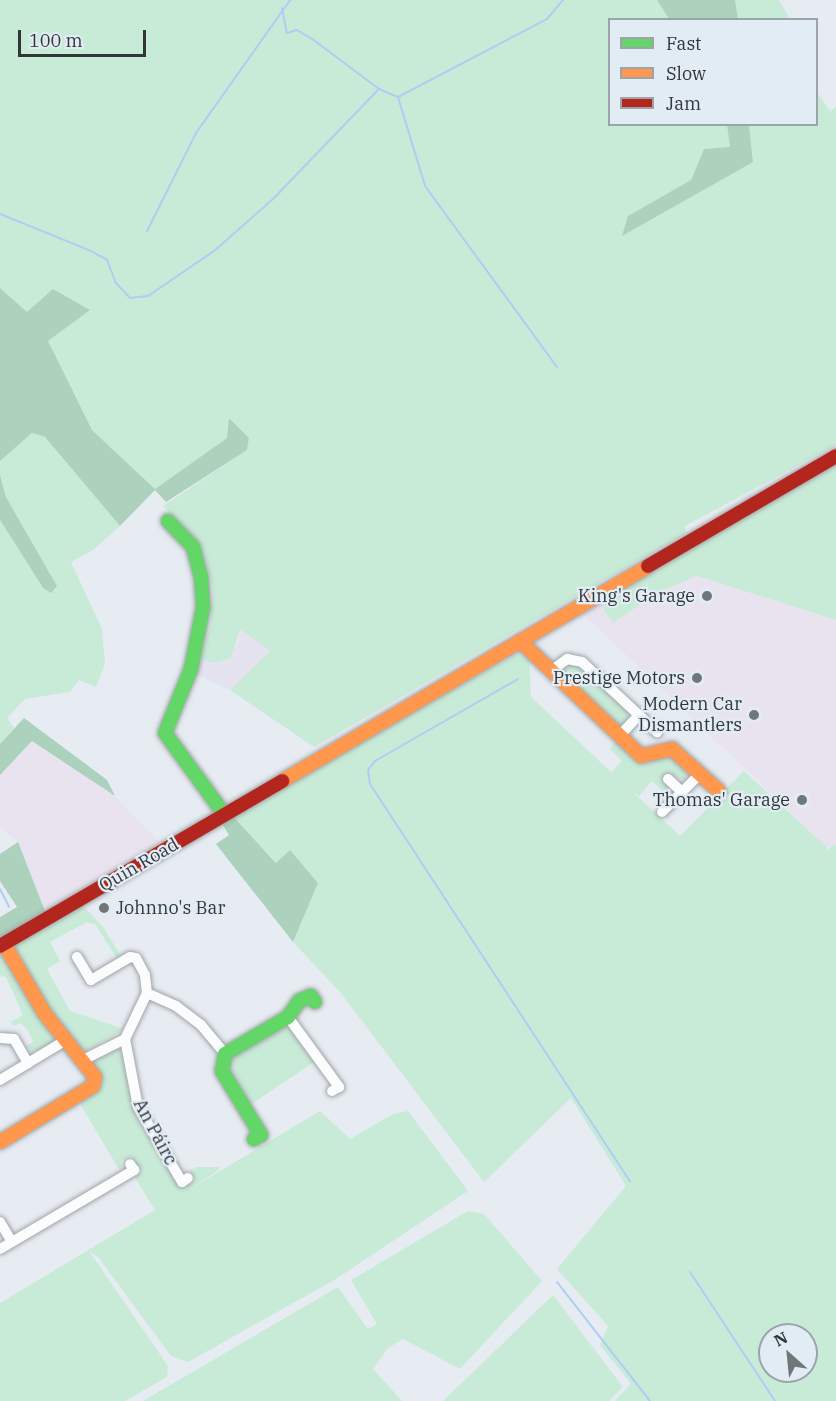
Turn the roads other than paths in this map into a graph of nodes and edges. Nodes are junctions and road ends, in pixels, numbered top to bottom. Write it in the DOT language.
graph roads {
  1 [pos="836,456"];
  2 [pos="168,521"];
  3 [pos="519,641"];
  4 [pos="552,670"];
  5 [pos="639,716"];
  6 [pos="625,730"];
  7 [pos="657,732"];
  8 [pos="700,774"];
  9 [pos="668,779"];
  10 [pos="718,791"];
  11 [pos="682,792"];
  12 [pos="662,812"];
  13 [pos="224,814"];
  14 [pos="2,945"];
  15 [pos="77,957"];
  16 [pos="147,993"];
  17 [pos="315,1002"];
  18 [pos="288,1017"];
  19 [pos="0,1038"];
  20 [pos="125,1038"];
  21 [pos="66,1040"];
  22 [pos="225,1054"];
  23 [pos="85,1059"];
  24 [pos="28,1063"];
  25 [pos="0,1080"];
  26 [pos="332,1091"];
  27 [pos="254,1139"];
  28 [pos="0,1142"];
  29 [pos="130,1164"];
  30 [pos="188,1178"];
  31 [pos="0,1222"];
  32 [pos="12,1242"];
  33 [pos="0,1249"];
  1 -- 3 [label="street, Quin Road"];
  2 -- 13 [label="street"];
  3 -- 4 [label="street"];
  3 -- 13 [label="street, Quin Road"];
  4 -- 5 [label="street"];
  4 -- 8 [label="street"];
  5 -- 6 [label="street"];
  5 -- 7 [label="street"];
  8 -- 10 [label="street"];
  8 -- 11 [label="street"];
  9 -- 11 [label="street"];
  11 -- 12 [label="street"];
  13 -- 14 [label="street, Quin Road"];
  14 -- 21 [label="street"];
  15 -- 16 [label="street"];
  16 -- 20 [label="street"];
  16 -- 22 [label="street"];
  17 -- 18 [label="street"];
  18 -- 22 [label="street"];
  18 -- 26 [label="street"];
  19 -- 24 [label="street"];
  20 -- 23 [label="street"];
  20 -- 30 [label="street, An Páirc"];
  21 -- 23 [label="street"];
  21 -- 24 [label="street"];
  22 -- 27 [label="street"];
  23 -- 28 [label="street"];
  24 -- 25 [label="street"];
  29 -- 32 [label="street"];
  31 -- 32 [label="street"];
  32 -- 33 [label="street"];
}
